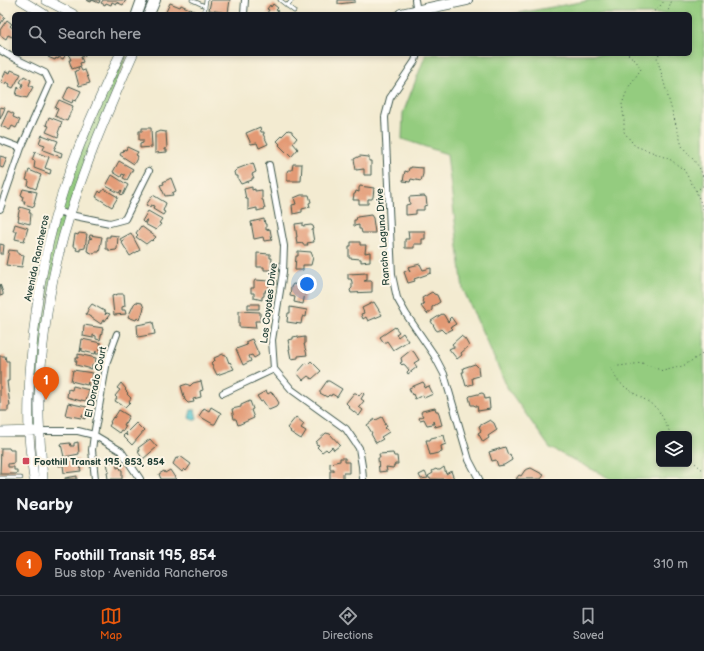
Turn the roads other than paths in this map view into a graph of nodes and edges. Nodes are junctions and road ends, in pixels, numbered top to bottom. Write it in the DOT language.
graph roads {
  1 [pos="21,0"];
  2 [pos="46,0"];
  3 [pos="142,0"];
  4 [pos="155,0"];
  5 [pos="192,0"];
  6 [pos="206,0"];
  7 [pos="245,0"];
  8 [pos="280,0"];
  9 [pos="292,0"];
  10 [pos="415,0"];
  11 [pos="467,0"];
  12 [pos="205,6"];
  13 [pos="287,6"];
  14 [pos="294,11"];
  15 [pos="41,12"];
  16 [pos="69,12"];
  17 [pos="138,12"];
  18 [pos="150,12"];
  19 [pos="204,12"];
  20 [pos="244,12"];
  21 [pos="417,12"];
  22 [pos="0,50"];
  23 [pos="119,56"];
  24 [pos="132,56"];
  25 [pos="416,56"];
  26 [pos="0,140"];
  27 [pos="21,148"];
  28 [pos="269,165"];
  29 [pos="149,171"];
  30 [pos="0,209"];
  31 [pos="57,211"];
  32 [pos="70,215"];
  33 [pos="117,334"];
  34 [pos="274,369"];
  35 [pos="223,393"];
  36 [pos="29,431"];
  37 [pos="39,431"];
  38 [pos="0,432"];
  39 [pos="94,435"];
  40 [pos="0,478"];
  41 [pos="21,478"];
  42 [pos="34,479"];
  43 [pos="43,479"];
  44 [pos="95,479"];
  45 [pos="140,479"];
  46 [pos="363,479"];
  47 [pos="479,479"];
  1 -- 15 [label="main road"];
  2 -- 16 [label="main road"];
  3 -- 17 [label="main road"];
  4 -- 18 [label="main road"];
  5 -- 12 [label="lane"];
  6 -- 12 [label="lane"];
  7 -- 20 [label="street"];
  8 -- 13 [label="lane"];
  9 -- 13 [label="lane"];
  10 -- 21 [label="street"];
  11 -- 21 [label="main road"];
  12 -- 19 [label="lane"];
  13 -- 14 [label="lane"];
  22 -- 27 [label="street"];
  23 -- 31 [label="main road, Avenida Rancheros"];
  24 -- 32 [label="main road"];
  25 -- 47 [label="street, Rancho Laguna Drive"];
  26 -- 27 [label="street"];
  27 -- 30 [label="street"];
  28 -- 34 [label="street, Los Coyotes Drive"];
  29 -- 32 [label="street"];
  31 -- 32 [label="street"];
  31 -- 36 [label="main road, Avenida Rancheros"];
  32 -- 37 [label="main road"];
  33 -- 39 [label="street, El Dorado Court"];
  34 -- 35 [label="street"];
  34 -- 46 [label="street"];
  36 -- 37 [label="main road"];
  36 -- 38 [label="main road"];
  36 -- 42 [label="main road, Avenida Rancheros"];
  37 -- 39 [label="street"];
  37 -- 43 [label="main road"];
  39 -- 44 [label="street, El Dorado Court"];
  39 -- 45 [label="street"];
  40 -- 41 [label="lane"];
}
